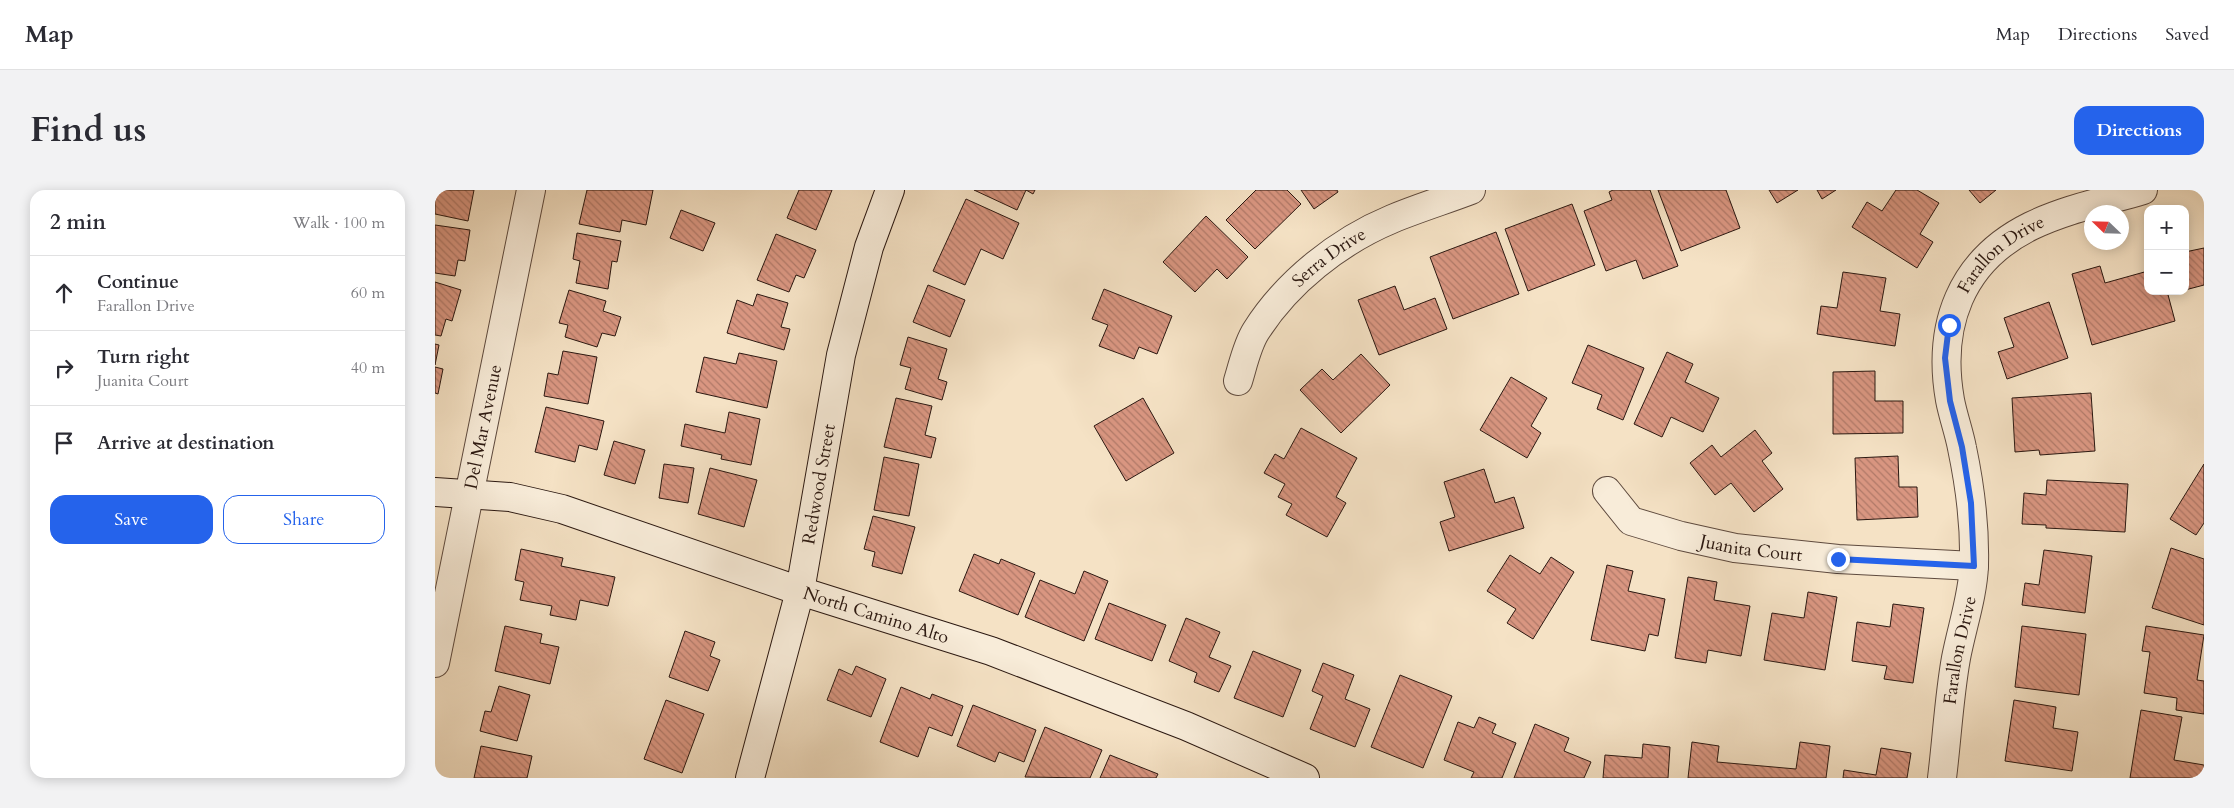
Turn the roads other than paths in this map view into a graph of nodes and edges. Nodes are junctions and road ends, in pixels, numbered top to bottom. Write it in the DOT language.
graph roads {
  1 [pos="531,190"];
  2 [pos="890,190"];
  3 [pos="1471,190"];
  4 [pos="2143,190"];
  5 [pos="1238,381"];
  6 [pos="1607,491"];
  7 [pos="435,492"];
  8 [pos="469,494"];
  9 [pos="1974,566"];
  10 [pos="800,591"];
  11 [pos="435,663"];
  12 [pos="750,778"];
  13 [pos="1305,778"];
  14 [pos="1943,778"];
  1 -- 8 [label="street, Del Mar Avenue"];
  2 -- 10 [label="street, Redwood Street"];
  3 -- 5 [label="street, Serra Drive"];
  4 -- 9 [label="street, Farallon Drive"];
  6 -- 9 [label="street, Juanita Court"];
  7 -- 8 [label="street, North Camino Alto"];
  8 -- 10 [label="street, North Camino Alto"];
  8 -- 11 [label="street, Del Mar Avenue"];
  9 -- 14 [label="street, Farallon Drive"];
  10 -- 12 [label="street, Redwood Street"];
  10 -- 13 [label="street, North Camino Alto"];
}
